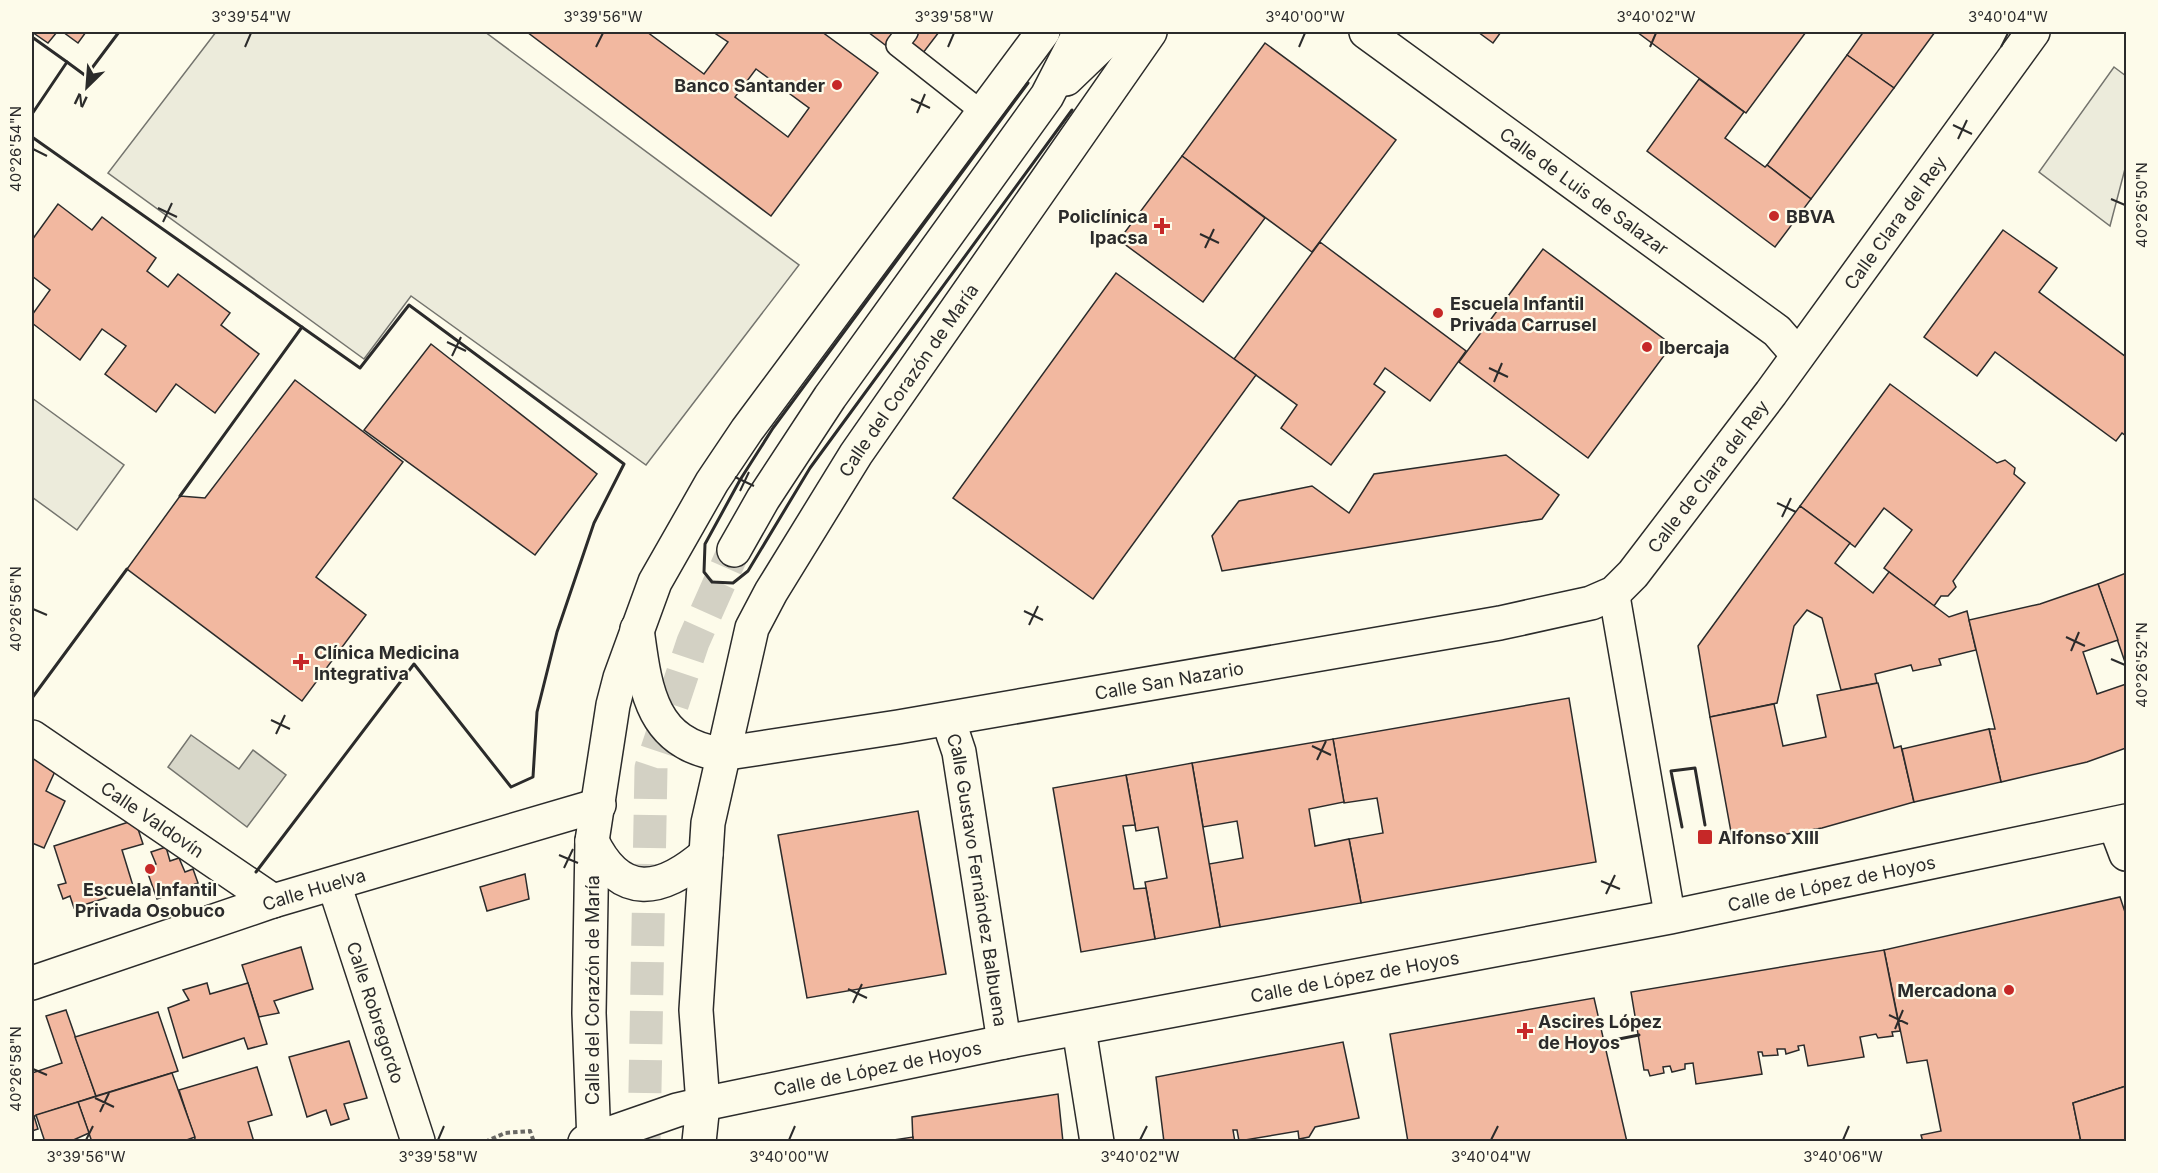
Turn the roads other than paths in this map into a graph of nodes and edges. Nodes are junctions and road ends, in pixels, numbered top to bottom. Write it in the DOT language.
graph roads {
  1 [pos="907,32"];
  2 [pos="1043,32"];
  3 [pos="1080,32"];
  4 [pos="1115,32"];
  5 [pos="1150,32"];
  6 [pos="1366,32"];
  7 [pos="2033,32"];
  8 [pos="1047,96"];
  9 [pos="982,112"];
  10 [pos="1798,355"];
  11 [pos="734,550"];
  12 [pos="1614,593"];
  13 [pos="637,628"];
  14 [pos="948,719"];
  15 [pos="32,737"];
  16 [pos="721,754"];
  17 [pos="599,805"];
  18 [pos="2123,833"];
  19 [pos="592,841"];
  20 [pos="706,854"];
  21 [pos="334,884"];
  22 [pos="273,901"];
  23 [pos="1670,917"];
  24 [pos="32,983"];
  25 [pos="1079,1029"];
  26 [pos="1004,1042"];
  27 [pos="703,1104"];
  28 [pos="591,1140"];
  29 [pos="418,1141"];
  30 [pos="699,1142"];
  31 [pos="1097,1142"];
  1 -- 9 [label="lane"];
  2 -- 9 [label="street, Calle del Corazón de María"];
  3 -- 8 [label="street"];
  4 -- 8 [label="street"];
  5 -- 16 [label="street, Calle del Corazón de María"];
  6 -- 10 [label="street, Calle de Luis de Salazar"];
  7 -- 10 [label="street, Calle Clara del Rey"];
  8 -- 11 [label="street"];
  9 -- 13 [label="street, Calle del Corazón de María"];
  10 -- 12 [label="street, Calle de Clara del Rey"];
  12 -- 14 [label="street, Calle San Nazario"];
  12 -- 23 [label="street"];
  13 -- 16 [label="street, Calle del Corazón de María"];
  13 -- 17 [label="street, Calle del Corazón de María"];
  14 -- 16 [label="street, Calle San Nazario"];
  14 -- 26 [label="street, Calle Gustavo Fernández Balbuena"];
  15 -- 22 [label="street, Calle Valdovín"];
  16 -- 20 [label="street, Calle del Corazón de María"];
  17 -- 19 [label="street, Calle del Corazón de María"];
  17 -- 21 [label="street, Calle Huelva"];
  18 -- 23 [label="street, Calle de López de Hoyos"];
  19 -- 20 [label="street, Calle del Corazón de María"];
  19 -- 28 [label="street, Calle del Corazón de María"];
  20 -- 27 [label="street, Calle del Corazón de María"];
  21 -- 22 [label="street, Calle Huelva"];
  21 -- 29 [label="street, Calle Robregordo"];
  22 -- 24 [label="street, Calle Huelva"];
  23 -- 25 [label="street, Calle de López de Hoyos"];
  25 -- 26 [label="street, Calle de López de Hoyos"];
  25 -- 31 [label="street"];
  26 -- 27 [label="street, Calle de López de Hoyos"];
  27 -- 28 [label="street, Calle de López de Hoyos"];
  27 -- 30 [label="street, Calle del Corazón de María"];
}
